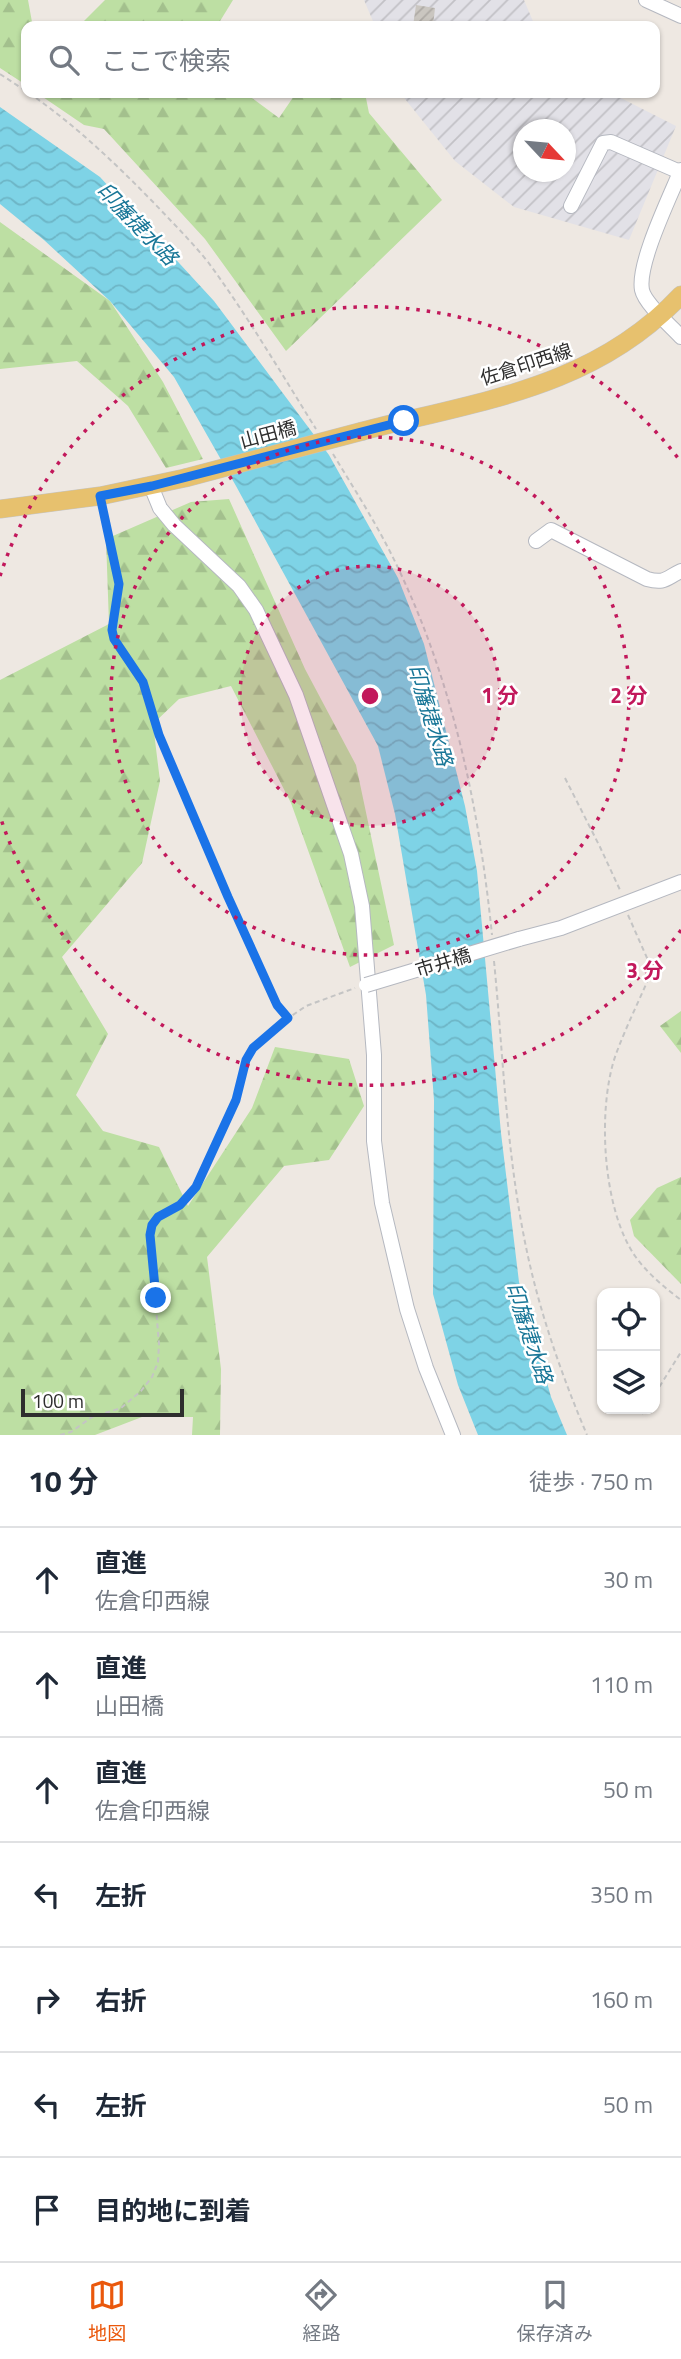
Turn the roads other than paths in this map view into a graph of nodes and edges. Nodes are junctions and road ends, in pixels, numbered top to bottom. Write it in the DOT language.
graph roads {
  1 [pos="646,0"];
  2 [pos="681,16"];
  3 [pos="681,171"];
  4 [pos="571,206"];
  5 [pos="681,296"];
  6 [pos="661,315"];
  7 [pos="681,337"];
  8 [pos="363,431"];
  9 [pos="152,486"];
  10 [pos="0,509"];
  11 [pos="536,541"];
  12 [pos="681,571"];
  13 [pos="681,881"];
  14 [pos="366,985"];
  15 [pos="453,1435"];
  1 -- 2 [label="street"];
  3 -- 4 [label="street"];
  3 -- 6 [label="street"];
  5 -- 6 [label="main road, 佐倉印西線"];
  6 -- 7 [label="street"];
  6 -- 8 [label="main road, 佐倉印西線"];
  8 -- 9 [label="main road, 山田橋, bridge"];
  9 -- 10 [label="main road"];
  9 -- 15 [label="street"];
  11 -- 12 [label="street"];
  13 -- 14 [label="street, 市井橋, bridge"];
}
